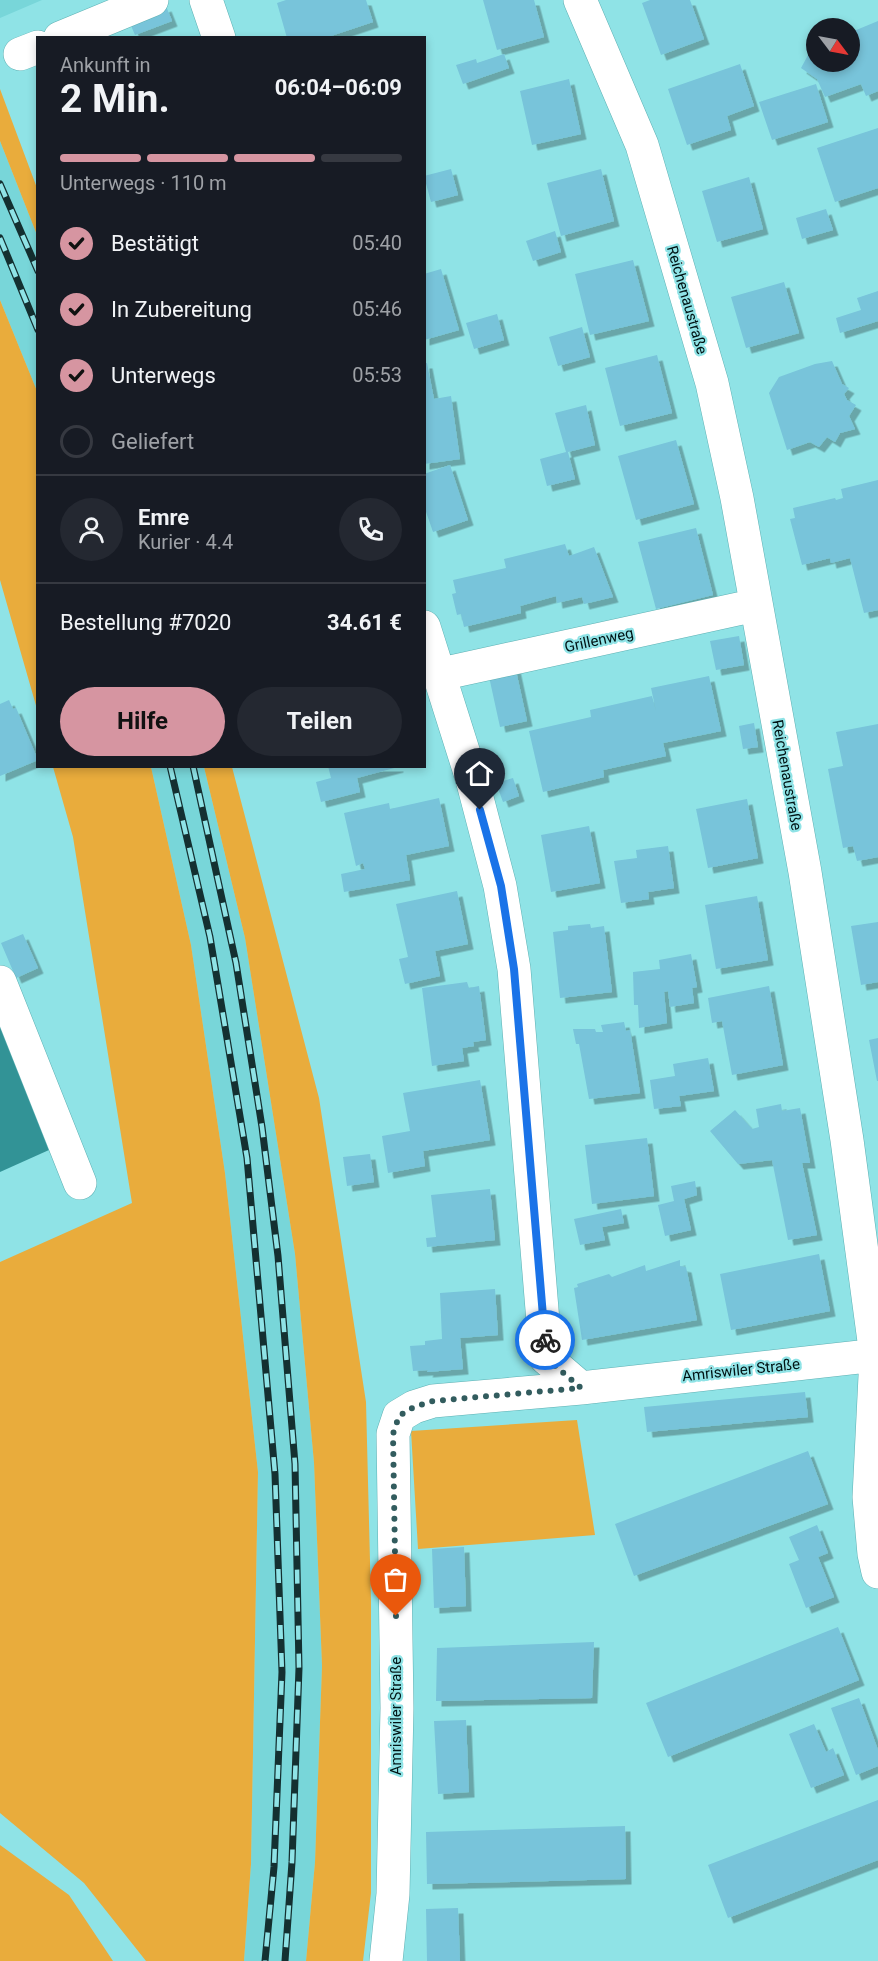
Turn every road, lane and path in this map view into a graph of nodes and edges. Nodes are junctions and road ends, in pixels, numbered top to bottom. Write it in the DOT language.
graph roads {
  1 [pos="152,0"];
  2 [pos="206,0"];
  3 [pos="580,0"];
  4 [pos="65,36"];
  5 [pos="218,36"];
  6 [pos="756,605"];
  7 [pos="426,633"];
  8 [pos="441,674"];
  9 [pos="0,982"];
  10 [pos="80,1183"];
  11 [pos="877,1355"];
  12 [pos="581,1388"];
  13 [pos="878,1572"];
  14 [pos="386,1961"];
  1 -- 4 [label="street"];
  2 -- 5 [label="street"];
  3 -- 6 [label="street, Reichenaustraße"];
  6 -- 8 [label="street, Grillenweg"];
  6 -- 11 [label="street, Reichenaustraße"];
  7 -- 8 [label="street"];
  8 -- 12 [label="street"];
  9 -- 10 [label="street"];
  11 -- 12 [label="street, Amriswiler Straße"];
  11 -- 13 [label="street, Reichenaustraße"];
  12 -- 14 [label="street, Amriswiler Straße"];
}
